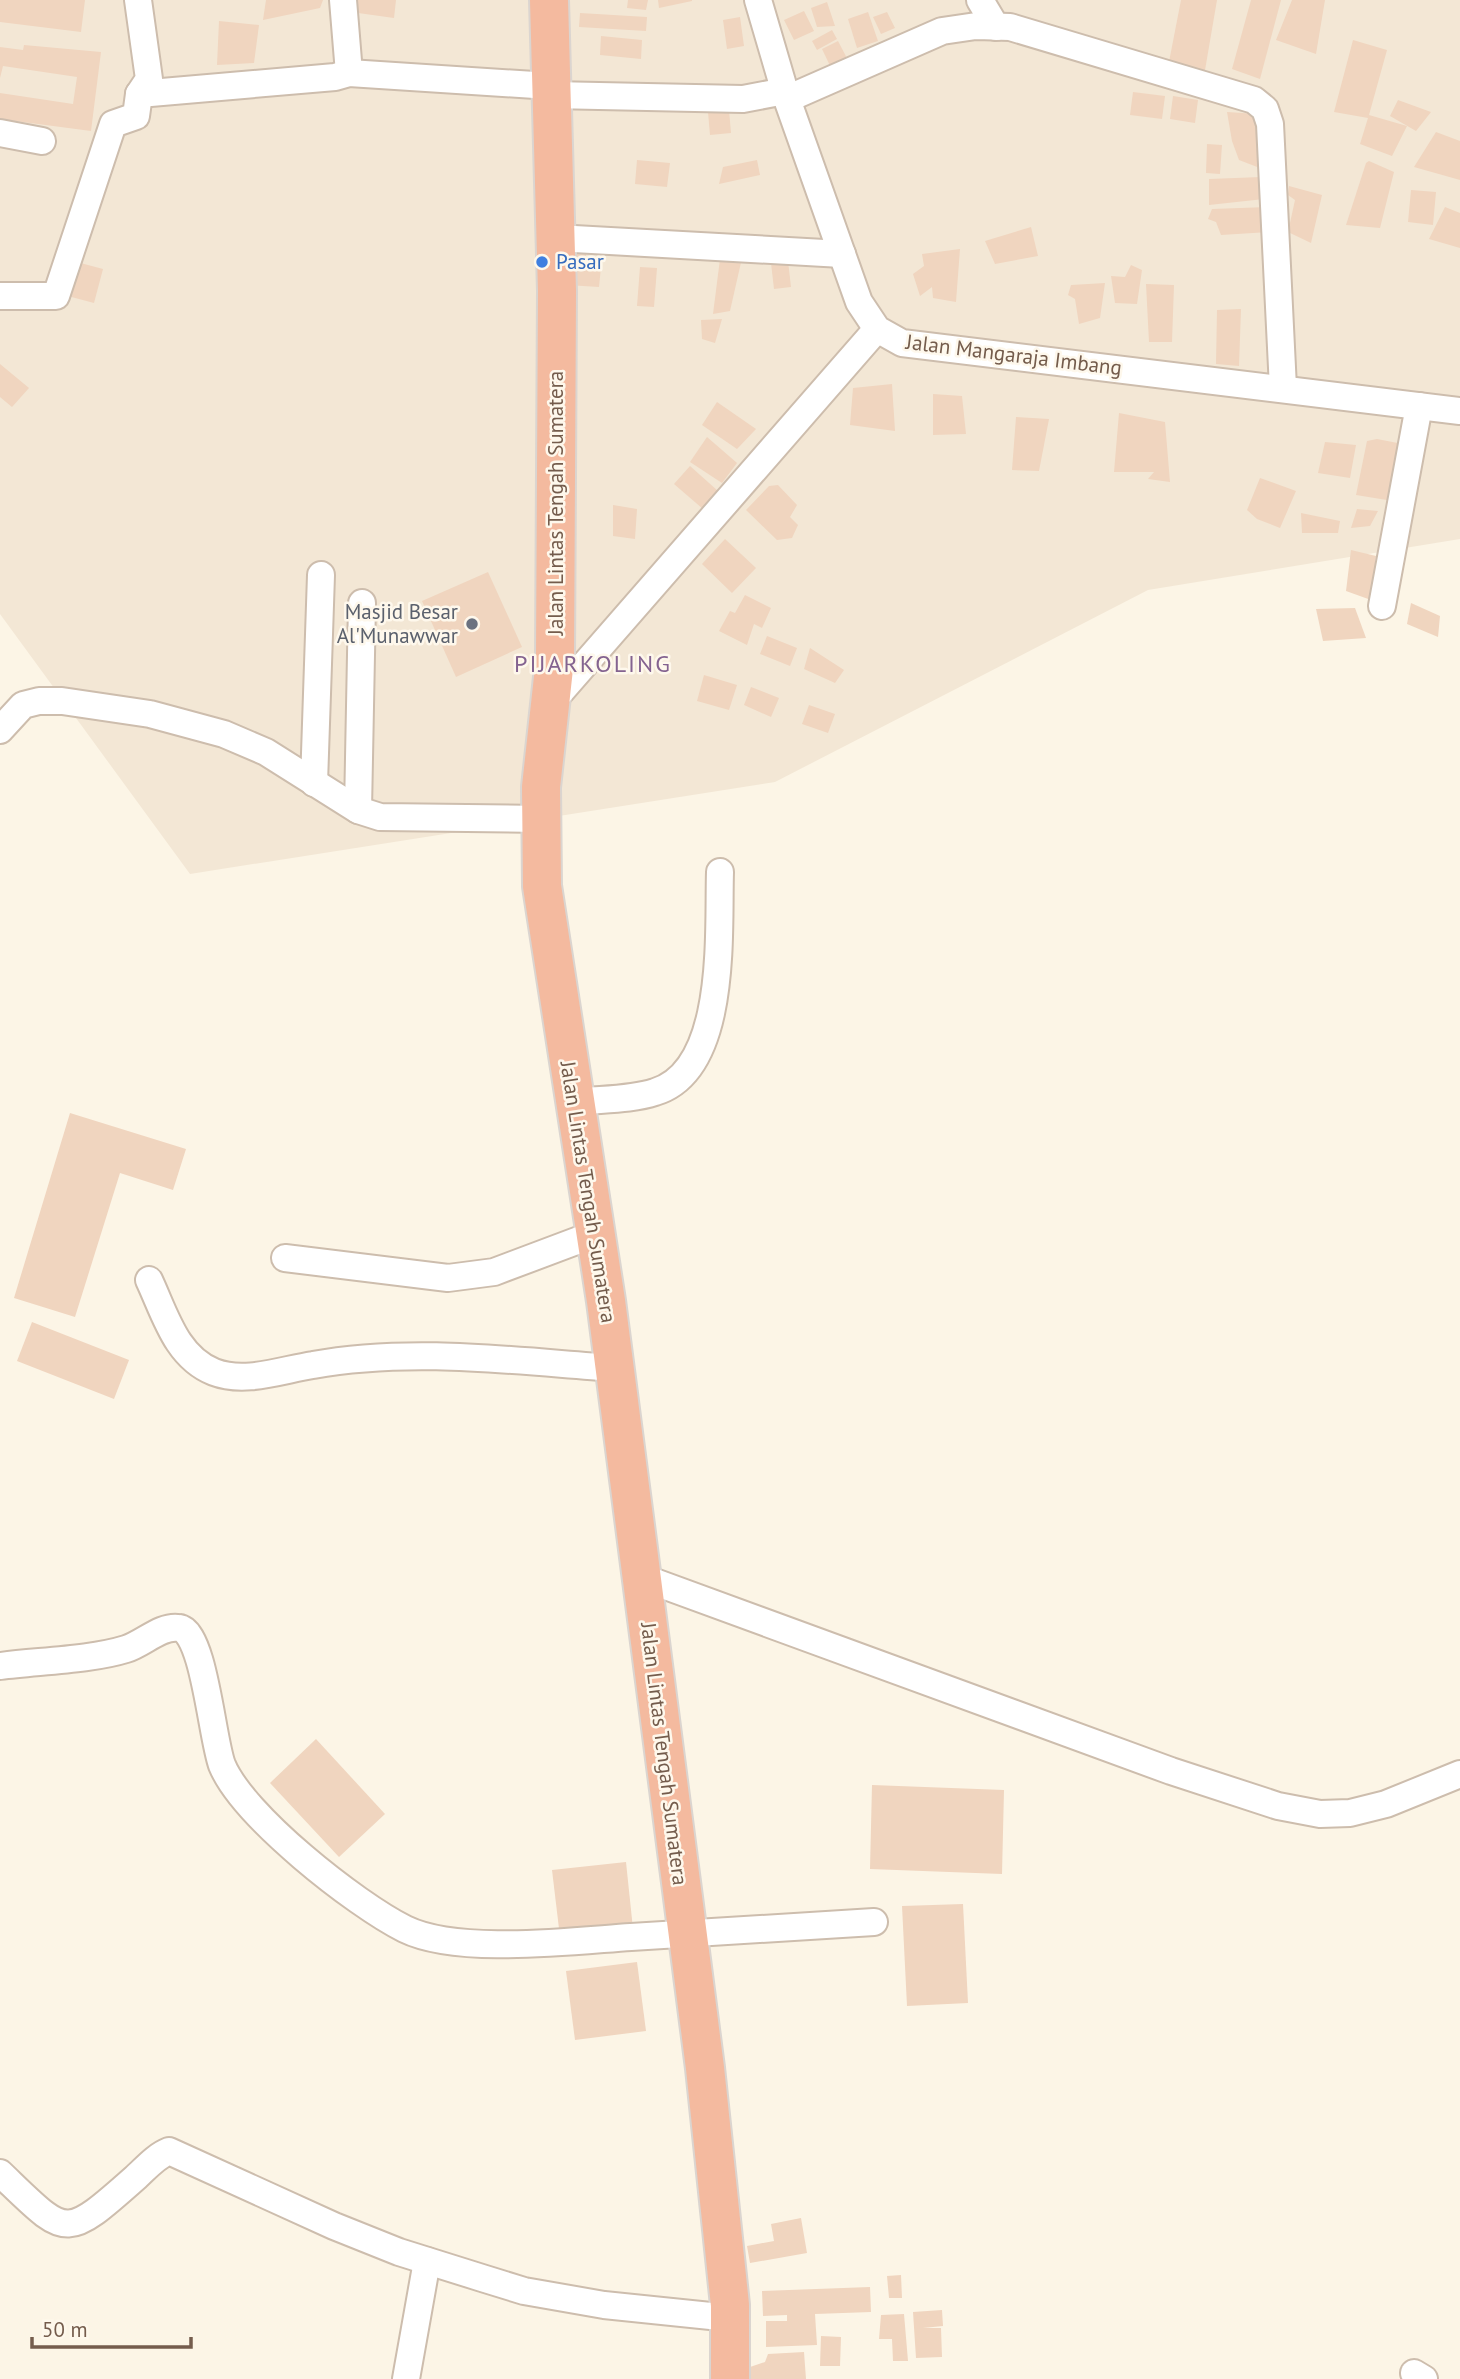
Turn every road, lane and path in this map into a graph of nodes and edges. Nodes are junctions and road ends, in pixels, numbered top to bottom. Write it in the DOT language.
graph roads {
  1 [pos="138,0"];
  2 [pos="343,0"];
  3 [pos="549,0"];
  4 [pos="758,0"];
  5 [pos="980,0"];
  6 [pos="996,27"];
  7 [pos="349,73"];
  8 [pos="551,91"];
  9 [pos="139,94"];
  10 [pos="786,95"];
  11 [pos="0,133"];
  12 [pos="42,141"];
  13 [pos="556,238"];
  14 [pos="842,254"];
  15 [pos="0,296"];
  16 [pos="877,329"];
  17 [pos="1283,388"];
  18 [pos="1419,405"];
  19 [pos="1460,411"];
  20 [pos="321,575"];
  21 [pos="362,603"];
  22 [pos="1382,606"];
  23 [pos="550,704"];
  24 [pos="0,730"];
  25 [pos="314,783"];
  26 [pos="358,810"];
  27 [pos="541,819"];
  28 [pos="720,872"];
  29 [pos="575,1102"];
  30 [pos="595,1234"];
  31 [pos="285,1258"];
  32 [pos="149,1280"];
  33 [pos="614,1368"];
  34 [pos="641,1577"];
  35 [pos="0,1666"];
  36 [pos="1460,1774"];
  37 [pos="874,1922"];
  38 [pos="688,1933"];
  39 [pos="0,2173"];
  40 [pos="427,2261"];
  41 [pos="730,2318"];
  42 [pos="406,2379"];
  43 [pos="730,2379"];
  1 -- 9 [label="street"];
  2 -- 7 [label="street"];
  3 -- 8 [label="highway, Jalan Lintas Tengah Sumatera"];
  4 -- 10 [label="street, Jalan Mangaraja Imbang"];
  5 -- 6 [label="street"];
  6 -- 10 [label="street"];
  6 -- 17 [label="street"];
  7 -- 8 [label="street"];
  7 -- 9 [label="street"];
  8 -- 10 [label="street"];
  8 -- 13 [label="highway, Jalan Lintas Tengah Sumatera"];
  9 -- 15 [label="street"];
  10 -- 14 [label="street, Jalan Mangaraja Imbang"];
  11 -- 12 [label="street"];
  13 -- 14 [label="street"];
  13 -- 23 [label="highway, Jalan Lintas Tengah Sumatera"];
  14 -- 16 [label="street, Jalan Mangaraja Imbang"];
  16 -- 17 [label="street, Jalan Mangaraja Imbang"];
  16 -- 23 [label="street"];
  17 -- 18 [label="street, Jalan Mangaraja Imbang"];
  18 -- 19 [label="street, Jalan Mangaraja Imbang"];
  18 -- 22 [label="street"];
  20 -- 25 [label="street"];
  21 -- 26 [label="street"];
  23 -- 27 [label="highway, Jalan Lintas Tengah Sumatera"];
  24 -- 25 [label="street"];
  25 -- 26 [label="street"];
  26 -- 27 [label="street"];
  27 -- 29 [label="highway, Jalan Lintas Tengah Sumatera"];
  28 -- 29 [label="street"];
  29 -- 30 [label="highway, Jalan Lintas Tengah Sumatera"];
  30 -- 31 [label="street"];
  30 -- 33 [label="highway, Jalan Lintas Tengah Sumatera"];
  32 -- 33 [label="street"];
  33 -- 34 [label="highway, Jalan Lintas Tengah Sumatera"];
  34 -- 36 [label="street"];
  34 -- 38 [label="highway, Jalan Lintas Tengah Sumatera"];
  35 -- 38 [label="street"];
  37 -- 38 [label="street"];
  38 -- 41 [label="highway, Jalan Lintas Tengah Sumatera"];
  39 -- 40 [label="street"];
  40 -- 41 [label="street"];
  40 -- 42 [label="street"];
  41 -- 43 [label="highway, Jalan Lintas Tengah Sumatera"];
}
